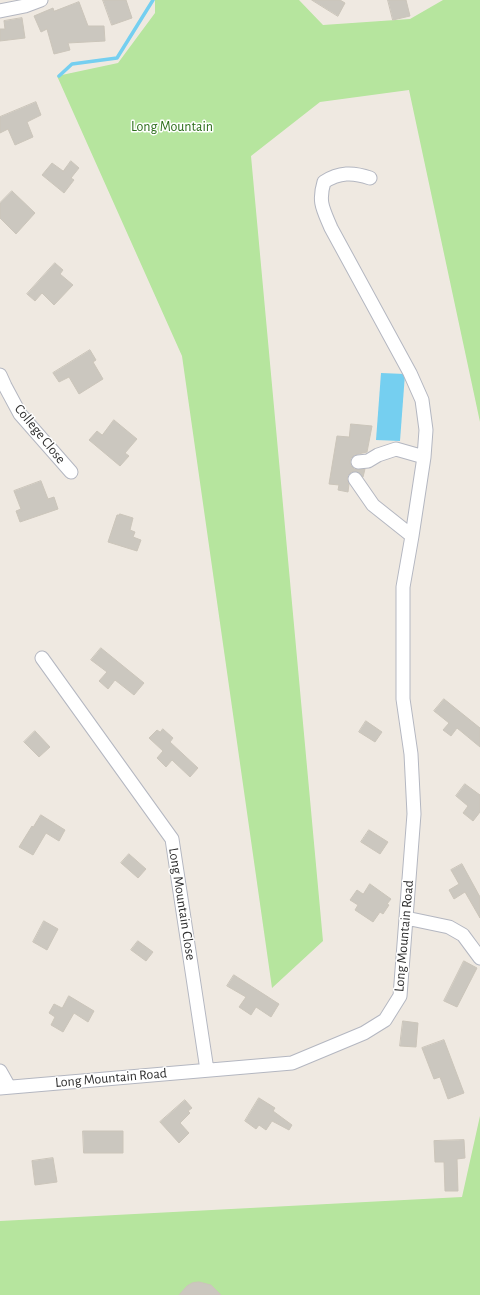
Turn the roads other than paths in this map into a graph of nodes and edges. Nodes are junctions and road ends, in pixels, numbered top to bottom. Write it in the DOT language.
graph roads {
  1 [pos="41,0"];
  2 [pos="0,11"];
  3 [pos="370,178"];
  4 [pos="0,375"];
  5 [pos="424,457"];
  6 [pos="358,462"];
  7 [pos="71,472"];
  8 [pos="355,479"];
  9 [pos="412,536"];
  10 [pos="42,658"];
  11 [pos="406,918"];
  12 [pos="480,958"];
  13 [pos="207,1070"];
  14 [pos="0,1071"];
  15 [pos="5,1087"];
  1 -- 2 [label="street"];
  3 -- 5 [label="street, Long Mountain Road"];
  4 -- 7 [label="street, College Close"];
  5 -- 6 [label="street"];
  5 -- 9 [label="street, Long Mountain Road"];
  8 -- 9 [label="street"];
  9 -- 11 [label="street, Long Mountain Road"];
  10 -- 13 [label="street, Long Mountain Close"];
  11 -- 12 [label="street"];
  11 -- 13 [label="street, Long Mountain Road"];
  13 -- 15 [label="street, Long Mountain Road"];
  14 -- 15 [label="street"];
}
